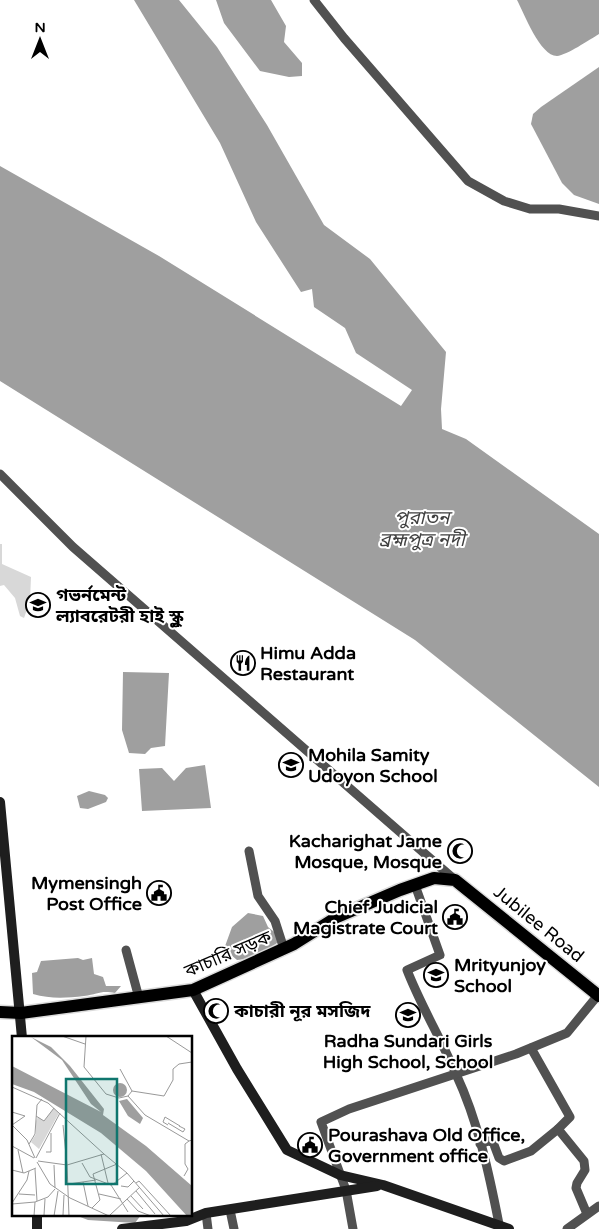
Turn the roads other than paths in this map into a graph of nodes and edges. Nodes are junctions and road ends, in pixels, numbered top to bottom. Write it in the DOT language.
graph roads {
  1 [pos="314,0"];
  2 [pos="599,216"];
  3 [pos="0,474"];
  4 [pos="0,802"];
  5 [pos="249,851"];
  6 [pos="455,880"];
  7 [pos="415,885"];
  8 [pos="284,949"];
  9 [pos="126,950"];
  10 [pos="193,990"];
  11 [pos="598,996"];
  12 [pos="139,998"];
  13 [pos="0,1012"];
  14 [pos="21,1012"];
  15 [pos="22,1036"];
  16 [pos="531,1048"];
  17 [pos="457,1075"];
  18 [pos="558,1129"];
  19 [pos="480,1144"];
  20 [pos="340,1175"];
  21 [pos="383,1185"];
  22 [pos="346,1190"];
  23 [pos="599,1206"];
  24 [pos="230,1210"];
  25 [pos="206,1213"];
  26 [pos="587,1214"];
  27 [pos="37,1216"];
  28 [pos="498,1224"];
  29 [pos="186,1225"];
  30 [pos="147,1228"];
  31 [pos="38,1229"];
  32 [pos="122,1229"];
  33 [pos="208,1229"];
  34 [pos="234,1229"];
  35 [pos="353,1229"];
  36 [pos="509,1229"];
  37 [pos="567,1229"];
  1 -- 2 [label="street"];
  3 -- 6 [label="street"];
  4 -- 14 [label="street"];
  5 -- 8 [label="street"];
  6 -- 7 [label="main road, কাচারি সড়ক"];
  6 -- 11 [label="main road, Jubilee Road"];
  7 -- 8 [label="main road, কাচারি সড়ক"];
  7 -- 17 [label="street"];
  8 -- 10 [label="main road, কাচারি সড়ক"];
  9 -- 12 [label="street"];
  10 -- 12 [label="main road, কাচারি সড়ক"];
  10 -- 20 [label="street"];
  11 -- 16 [label="street"];
  12 -- 14 [label="main road, কাচারি সড়ক"];
  13 -- 14 [label="main road, কাচারি সড়ক"];
  14 -- 15 [label="street"];
  16 -- 17 [label="street"];
  16 -- 18 [label="street"];
  17 -- 19 [label="street"];
  17 -- 20 [label="street"];
  18 -- 19 [label="street"];
  18 -- 26 [label="street"];
  19 -- 28 [label="street"];
  20 -- 21 [label="street"];
  20 -- 22 [label="street"];
  21 -- 22 [label="street"];
  21 -- 28 [label="street"];
  22 -- 24 [label="street"];
  22 -- 35 [label="street"];
  23 -- 26 [label="street"];
  24 -- 25 [label="street"];
  24 -- 34 [label="street"];
  25 -- 29 [label="street"];
  25 -- 33 [label="street"];
  26 -- 37 [label="street"];
  27 -- 31 [label="street"];
  28 -- 36 [label="street"];
  29 -- 30 [label="street"];
  30 -- 32 [label="street"];
}
